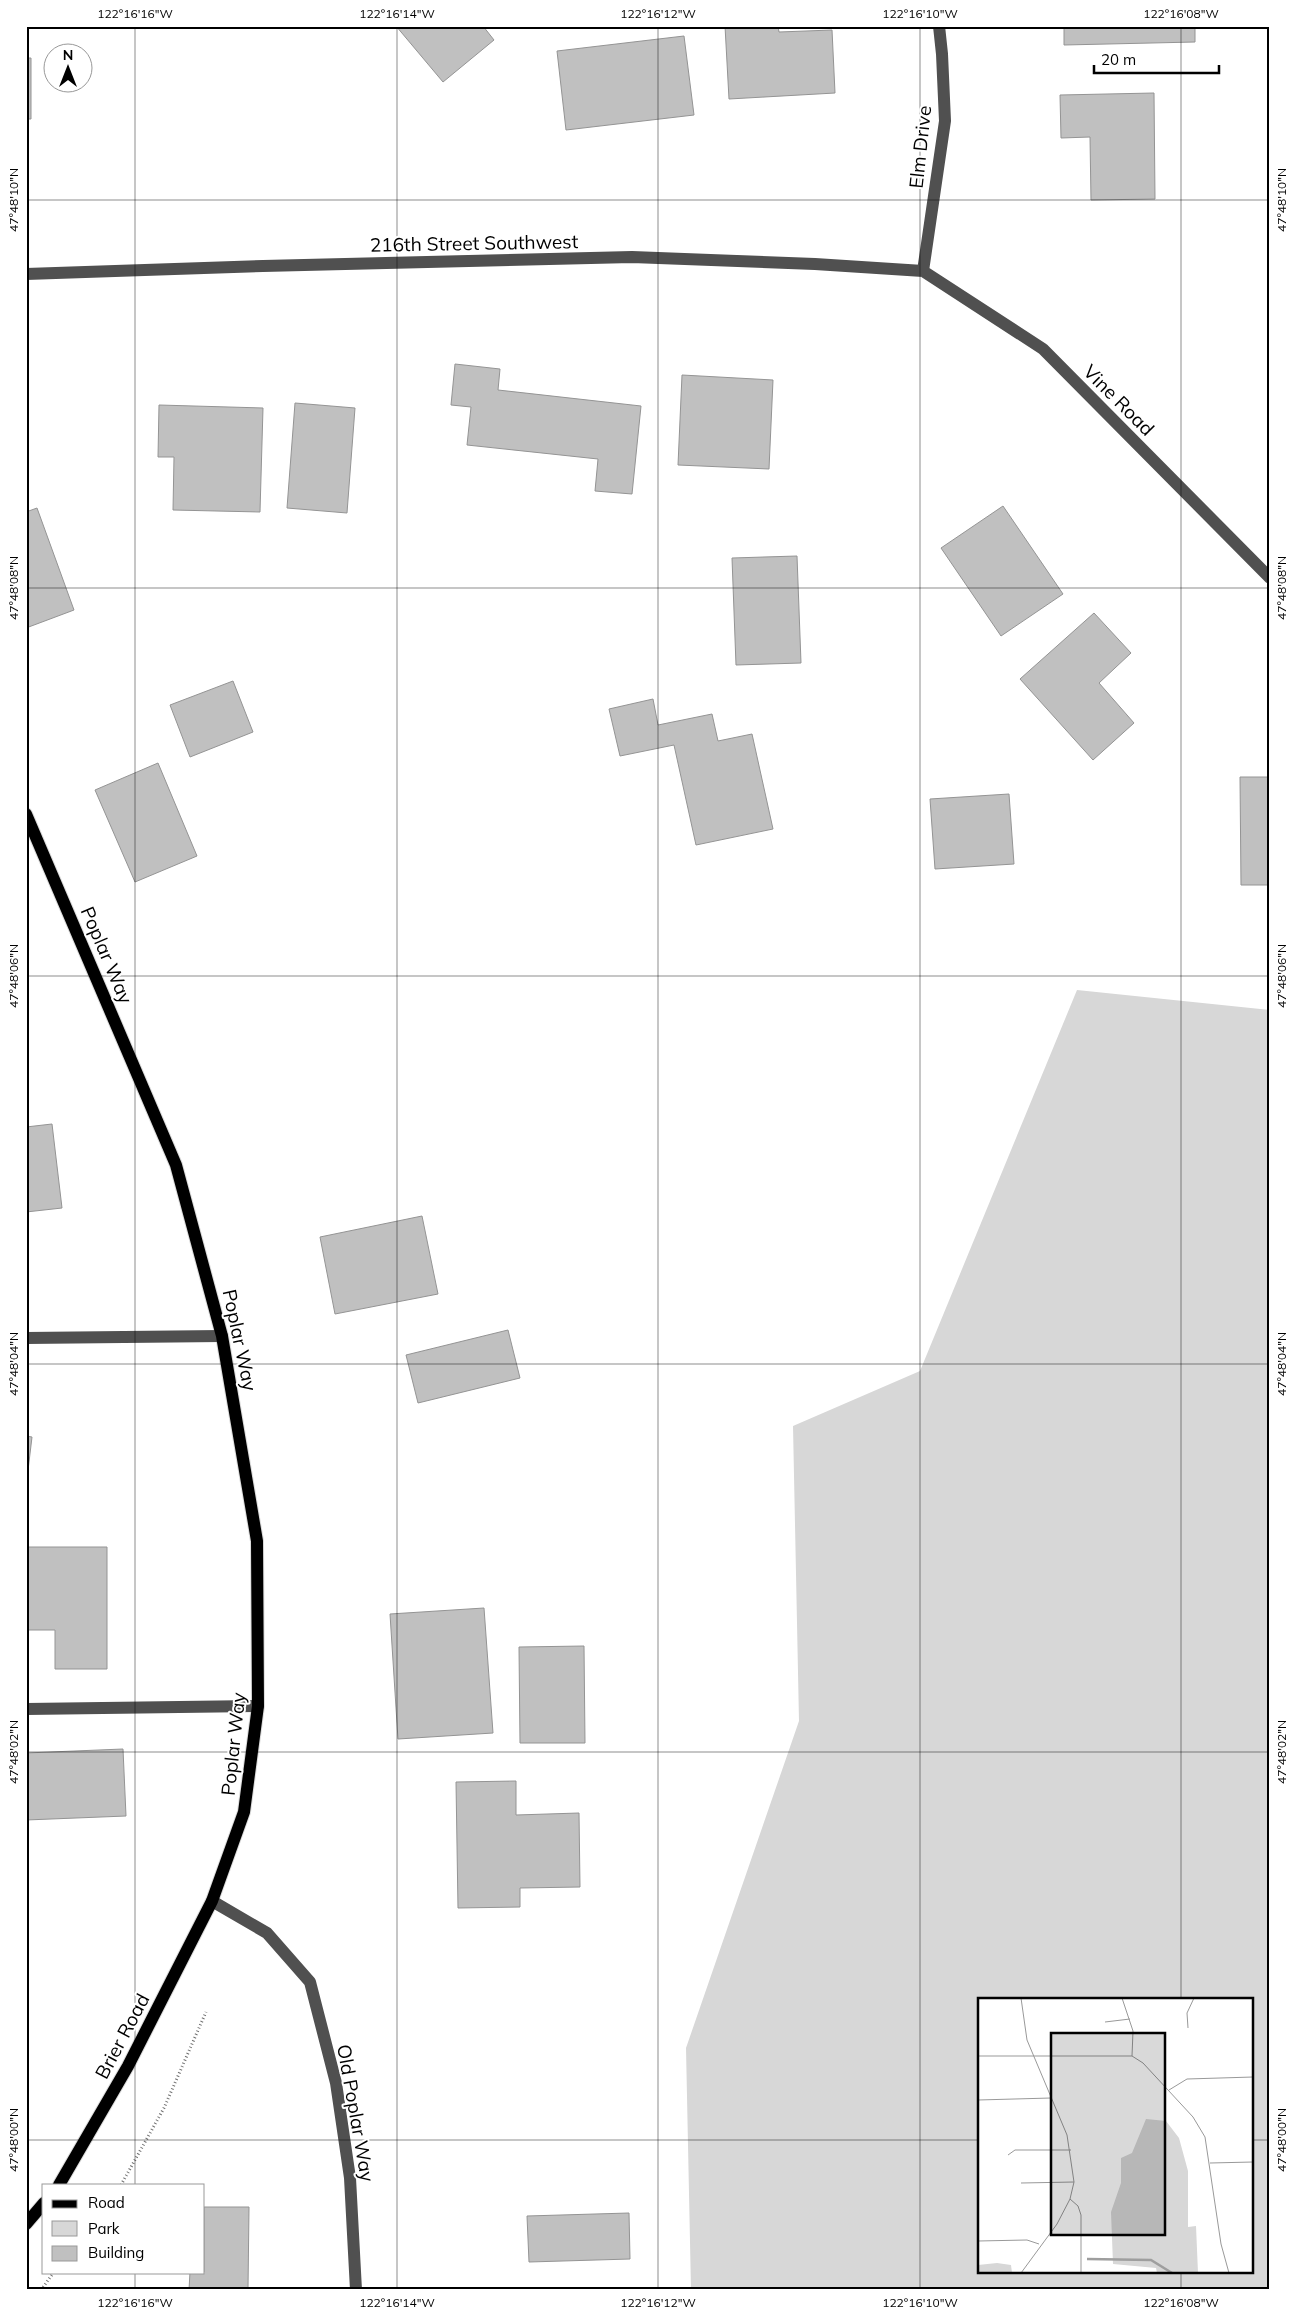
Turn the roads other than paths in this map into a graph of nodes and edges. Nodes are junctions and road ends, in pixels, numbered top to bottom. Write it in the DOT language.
graph roads {
  1 [pos="939,26"];
  2 [pos="923,272"];
  3 [pos="26,274"];
  4 [pos="1270,578"];
  5 [pos="26,814"];
  6 [pos="222,1336"];
  7 [pos="26,1338"];
  8 [pos="258,1706"];
  9 [pos="26,1709"];
  10 [pos="212,1901"];
  11 [pos="60,2184"];
  12 [pos="42,2205"];
  13 [pos="26,2224"];
  14 [pos="356,2290"];
  1 -- 2 [label="street, Elm Drive"];
  2 -- 3 [label="street, 216th Street Southwest"];
  2 -- 4 [label="street, Vine Road"];
  5 -- 6 [label="main road, Poplar Way"];
  6 -- 7 [label="street"];
  6 -- 8 [label="main road, Poplar Way"];
  8 -- 9 [label="street"];
  8 -- 10 [label="main road, Poplar Way"];
  10 -- 11 [label="main road, Brier Road"];
  10 -- 14 [label="street, Old Poplar Way"];
  12 -- 13 [label="main road"];
}
